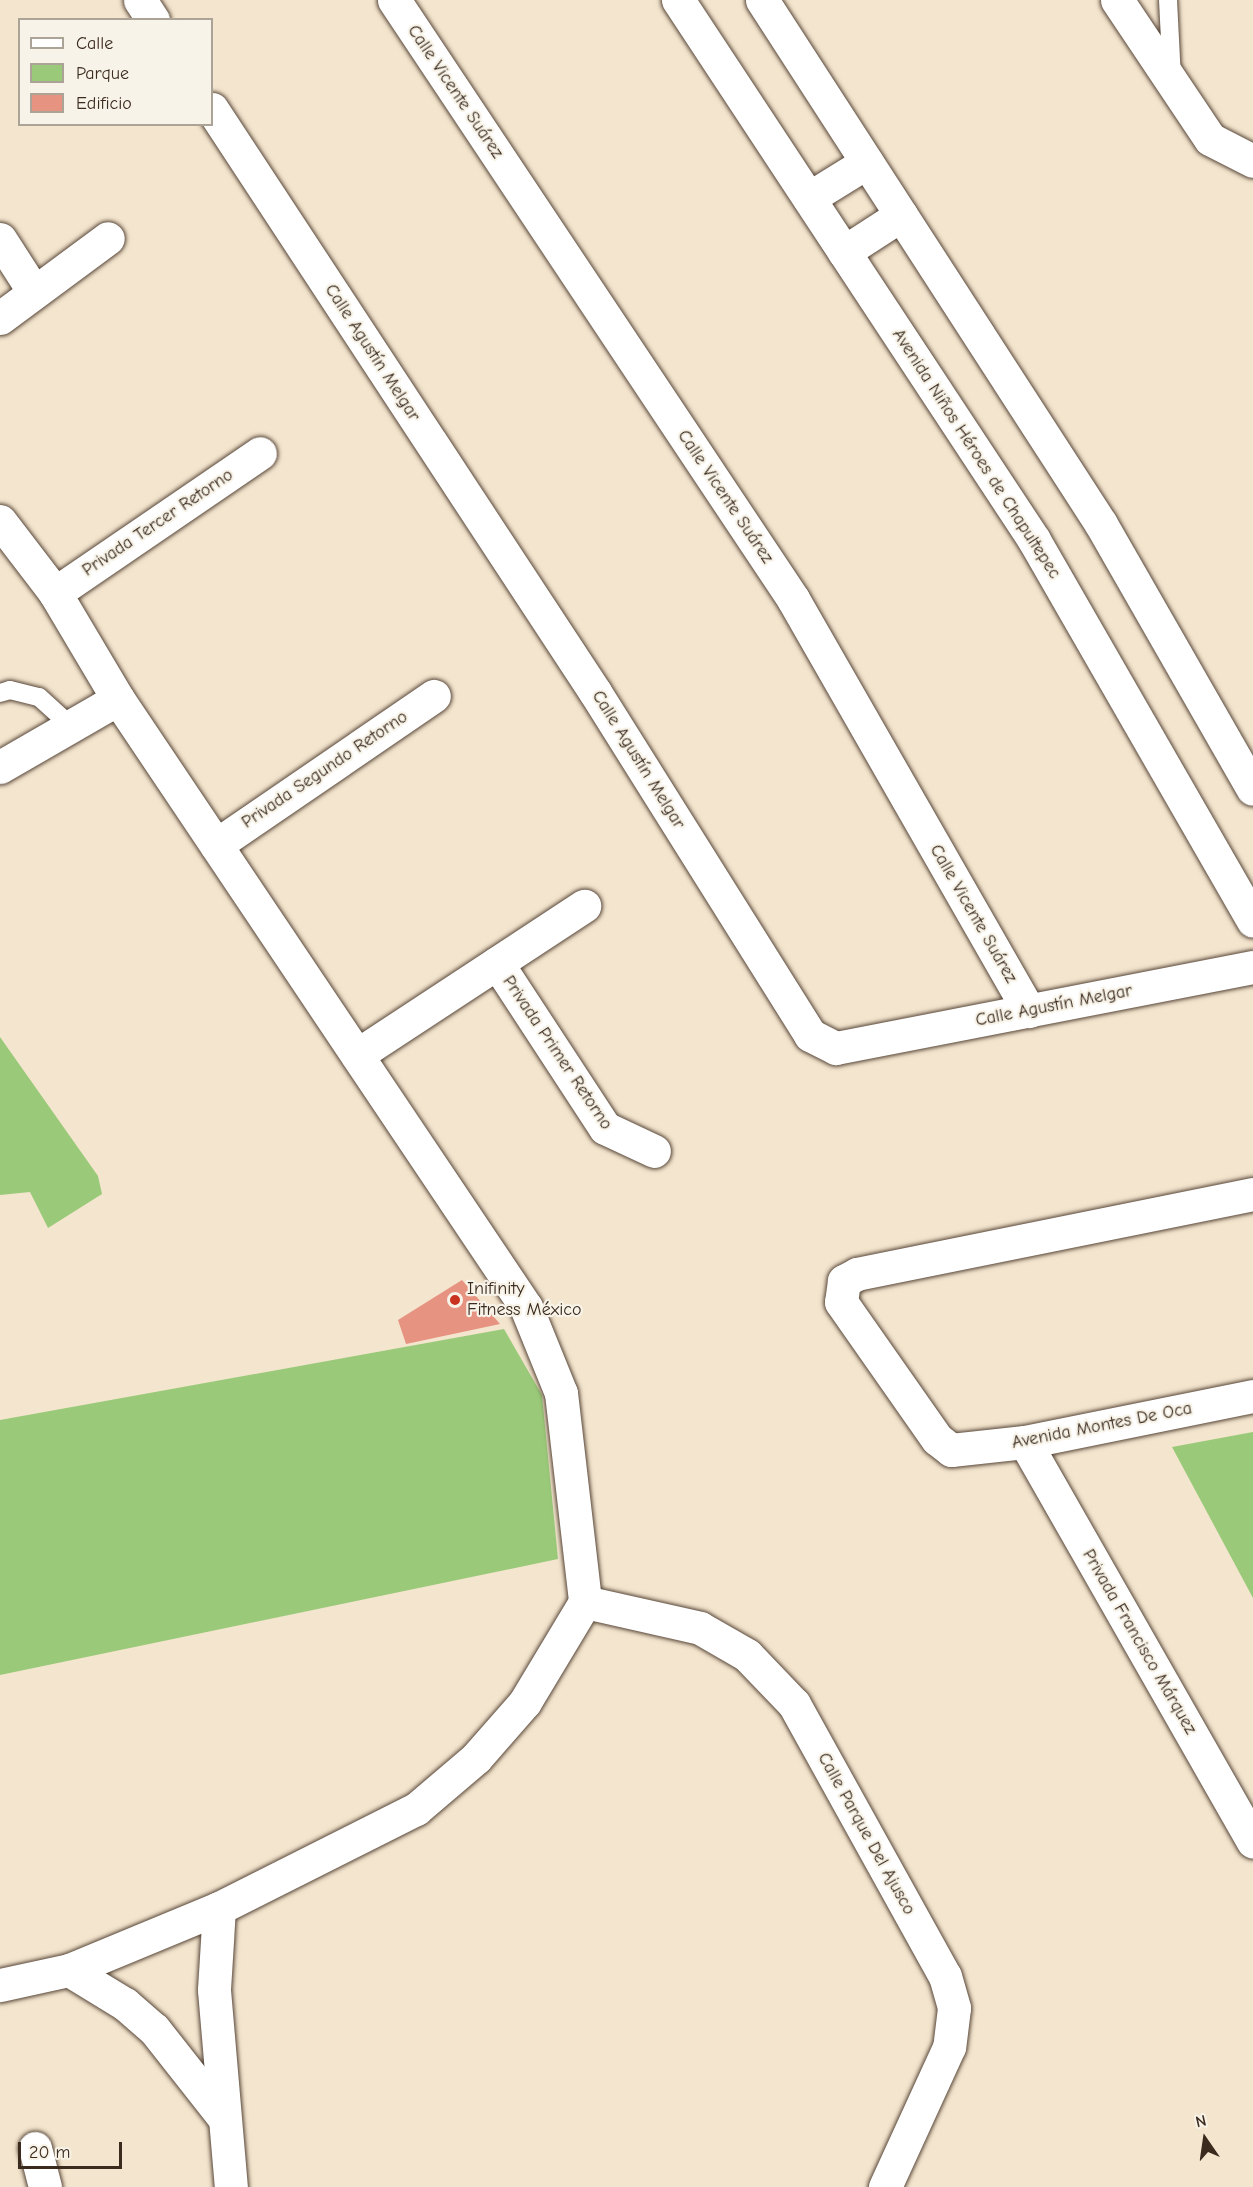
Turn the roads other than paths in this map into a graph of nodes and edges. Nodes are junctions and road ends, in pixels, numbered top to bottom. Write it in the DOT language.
graph roads {
  1 [pos="140,0"];
  2 [pos="394,0"];
  3 [pos="678,0"];
  4 [pos="762,0"];
  5 [pos="1117,0"];
  6 [pos="1168,0"];
  7 [pos="152,18"];
  8 [pos="1172,82"];
  9 [pos="213,111"];
  10 [pos="1253,161"];
  11 [pos="867,162"];
  12 [pos="808,198"];
  13 [pos="901,215"];
  14 [pos="108,238"];
  15 [pos="0,239"];
  16 [pos="844,252"];
  17 [pos="34,292"];
  18 [pos="0,318"];
  19 [pos="261,453"];
  20 [pos="0,521"];
  21 [pos="55,593"];
  22 [pos="0,693"];
  23 [pos="434,696"];
  24 [pos="118,699"];
  25 [pos="71,726"];
  26 [pos="0,767"];
  27 [pos="1253,789"];
  28 [pos="216,845"];
  29 [pos="584,906"];
  30 [pos="1253,921"];
  31 [pos="497,963"];
  32 [pos="1253,967"];
  33 [pos="1029,1011"];
  34 [pos="357,1055"];
  35 [pos="654,1151"];
  36 [pos="1253,1194"];
  37 [pos="1253,1395"];
  38 [pos="1025,1442"];
  39 [pos="585,1602"];
  40 [pos="1253,1842"];
  41 [pos="219,1908"];
  42 [pos="69,1970"];
  43 [pos="0,1985"];
  44 [pos="224,2118"];
  45 [pos="35,2148"];
  46 [pos="45,2187"];
  47 [pos="231,2187"];
  48 [pos="885,2187"];
  1 -- 7 [label="street"];
  2 -- 33 [label="street, Calle Vicente Suárez"];
  3 -- 12 [label="street, Avenida Niños Héroes de Chapultepec"];
  4 -- 11 [label="street"];
  5 -- 8 [label="street"];
  6 -- 8 [label="lane"];
  8 -- 10 [label="street"];
  9 -- 33 [label="street, Calle Agustín Melgar"];
  11 -- 12 [label="street"];
  11 -- 13 [label="street"];
  12 -- 16 [label="street, Avenida Niños Héroes de Chapultepec"];
  13 -- 16 [label="street"];
  13 -- 27 [label="street"];
  14 -- 17 [label="street"];
  15 -- 17 [label="street"];
  16 -- 30 [label="street, Avenida Niños Héroes de Chapultepec"];
  17 -- 18 [label="street"];
  19 -- 21 [label="street, Privada Tercer Retorno"];
  20 -- 21 [label="street"];
  21 -- 24 [label="street"];
  22 -- 25 [label="lane"];
  23 -- 28 [label="street, Privada Segundo Retorno"];
  24 -- 25 [label="street"];
  24 -- 28 [label="street"];
  25 -- 26 [label="street"];
  28 -- 34 [label="street"];
  29 -- 31 [label="street, Privada Primer Retorno"];
  31 -- 34 [label="street, Privada Primer Retorno"];
  31 -- 35 [label="street, Privada Primer Retorno"];
  32 -- 33 [label="street, Calle Agustín Melgar"];
  34 -- 39 [label="street"];
  36 -- 38 [label="street, Avenida Montes De Oca"];
  37 -- 38 [label="street, Avenida Montes De Oca"];
  38 -- 40 [label="street, Privada Francisco Márquez"];
  39 -- 41 [label="street"];
  39 -- 48 [label="street, Calle Parque Del Ajusco"];
  41 -- 42 [label="street"];
  41 -- 44 [label="street"];
  42 -- 43 [label="street"];
  42 -- 44 [label="street"];
  44 -- 47 [label="street"];
  45 -- 46 [label="street"];
}
